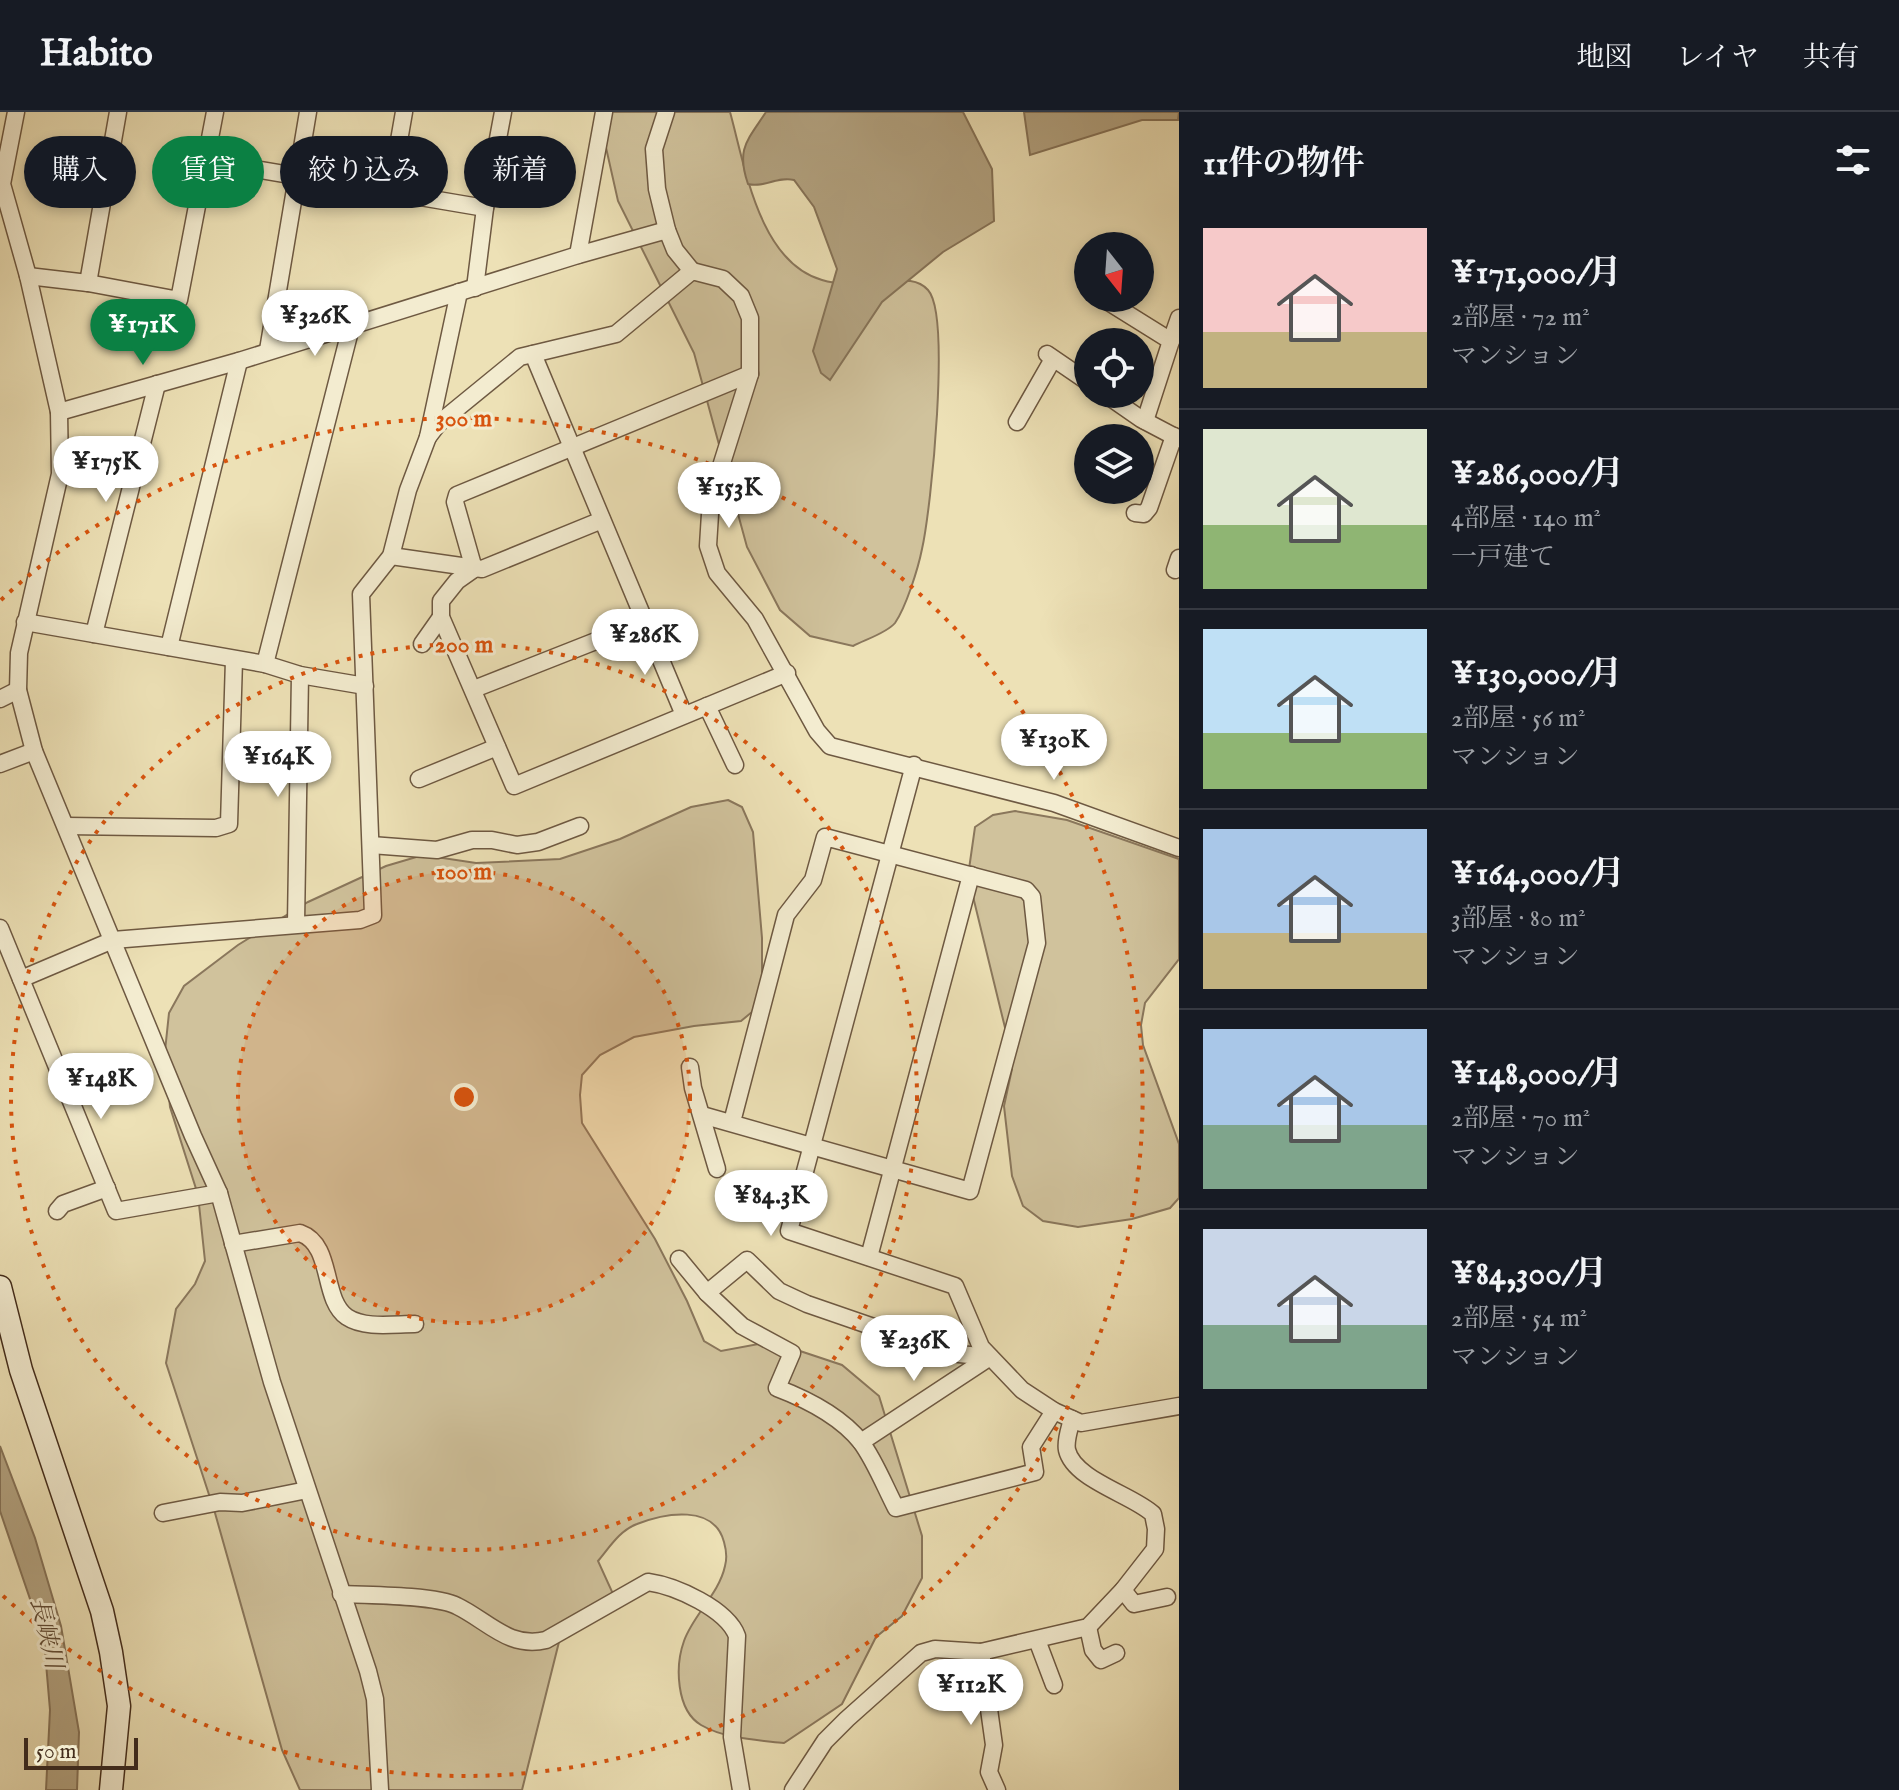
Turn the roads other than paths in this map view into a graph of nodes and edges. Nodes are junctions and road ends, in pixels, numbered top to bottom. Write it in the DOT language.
graph roads {
  1 [pos="16,112"];
  2 [pos="118,112"];
  3 [pos="215,112"];
  4 [pos="308,112"];
  5 [pos="404,112"];
  6 [pos="503,112"];
  7 [pos="604,112"];
  8 [pos="666,112"];
  9 [pos="211,136"];
  10 [pos="304,136"];
  11 [pos="400,136"];
  12 [pos="498,136"];
  13 [pos="1,184"];
  14 [pos="198,208"];
  15 [pos="291,208"];
  16 [pos="485,208"];
  17 [pos="667,230"];
  18 [pos="578,255"];
  19 [pos="692,271"];
  20 [pos="28,276"];
  21 [pos="88,283"];
  22 [pos="467,290"];
  23 [pos="1124,312"];
  24 [pos="1179,318"];
  25 [pos="351,327"];
  26 [pos="1171,341"];
  27 [pos="268,350"];
  28 [pos="533,354"];
  29 [pos="239,361"];
  30 [pos="1074,372"];
  31 [pos="750,374"];
  32 [pos="157,384"];
  33 [pos="1126,408"];
  34 [pos="59,412"];
  35 [pos="1145,421"];
  36 [pos="1017,422"];
  37 [pos="428,437"];
  38 [pos="1177,438"];
  39 [pos="573,447"];
  40 [pos="1135,513"];
  41 [pos="602,520"];
  42 [pos="391,556"];
  43 [pos="474,569"];
  44 [pos="441,617"];
  45 [pos="25,622"];
  46 [pos="644,622"];
  47 [pos="94,634"];
  48 [pos="422,644"];
  49 [pos="169,647"];
  50 [pos="234,660"];
  51 [pos="265,664"];
  52 [pos="787,673"];
  53 [pos="300,675"];
  54 [pos="365,686"];
  55 [pos="474,689"];
  56 [pos="18,690"];
  57 [pos="0,699"];
  58 [pos="707,706"];
  59 [pos="684,715"];
  60 [pos="497,747"];
  61 [pos="34,751"];
  62 [pos="0,764"];
  63 [pos="735,765"];
  64 [pos="914,765"];
  65 [pos="419,779"];
  66 [pos="66,826"];
  67 [pos="580,826"];
  68 [pos="371,845"];
  69 [pos="1179,848"];
  70 [pos="889,854"];
  71 [pos="971,875"];
  72 [pos="296,923"];
  73 [pos="0,928"];
  74 [pos="113,940"];
  75 [pos="21,979"];
  76 [pos="690,1067"];
  77 [pos="702,1115"];
  78 [pos="732,1122"];
  79 [pos="812,1146"];
  80 [pos="717,1169"];
  81 [pos="892,1170"];
  82 [pos="107,1188"];
  83 [pos="219,1193"];
  84 [pos="59,1203"];
  85 [pos="233,1244"];
  86 [pos="869,1257"];
  87 [pos="679,1259"];
  88 [pos="0,1287"];
  89 [pos="707,1293"];
  90 [pos="415,1324"];
  91 [pos="990,1357"];
  92 [pos="1179,1406"];
  93 [pos="1054,1411"];
  94 [pos="1072,1419"];
  95 [pos="861,1442"];
  96 [pos="307,1490"];
  97 [pos="163,1513"];
  98 [pos="1123,1590"];
  99 [pos="341,1594"];
  100 [pos="1167,1597"];
  101 [pos="1088,1627"];
  102 [pos="1037,1640"];
  103 [pos="981,1652"];
  104 [pos="1116,1653"];
  105 [pos="1054,1685"];
  106 [pos="111,1790"];
  107 [pos="380,1790"];
  108 [pos="741,1790"];
  109 [pos="793,1790"];
  110 [pos="997,1790"];
  1 -- 13 [label="street"];
  2 -- 21 [label="street"];
  3 -- 9 [label="street"];
  4 -- 10 [label="street"];
  5 -- 11 [label="street"];
  6 -- 12 [label="street"];
  7 -- 18 [label="street"];
  8 -- 17 [label="street"];
  13 -- 20 [label="street"];
  14 -- 21 [label="street"];
  15 -- 27 [label="street"];
  16 -- 22 [label="street"];
  17 -- 18 [label="street"];
  17 -- 19 [label="street"];
  18 -- 22 [label="street"];
  19 -- 28 [label="street"];
  19 -- 31 [label="street"];
  20 -- 21 [label="street"];
  20 -- 34 [label="street"];
  22 -- 25 [label="street"];
  22 -- 37 [label="street"];
  23 -- 26 [label="street"];
  24 -- 26 [label="street"];
  25 -- 27 [label="street"];
  25 -- 51 [label="street"];
  26 -- 35 [label="street"];
  27 -- 29 [label="street"];
  28 -- 37 [label="street"];
  28 -- 39 [label="street"];
  29 -- 32 [label="street"];
  29 -- 49 [label="street"];
  30 -- 36 [label="street"];
  31 -- 39 [label="street"];
  31 -- 52 [label="street"];
  32 -- 34 [label="street"];
  32 -- 47 [label="street"];
  33 -- 35 [label="street"];
  34 -- 45 [label="street"];
  35 -- 38 [label="street"];
  37 -- 42 [label="street"];
  38 -- 40 [label="street"];
  39 -- 41 [label="street"];
  39 -- 43 [label="street"];
  41 -- 43 [label="street"];
  41 -- 46 [label="street"];
  42 -- 43 [label="street"];
  42 -- 54 [label="street"];
  43 -- 44 [label="street"];
  44 -- 48 [label="street"];
  44 -- 55 [label="street"];
  45 -- 47 [label="street"];
  45 -- 56 [label="street"];
  46 -- 55 [label="street"];
  46 -- 59 [label="street"];
  47 -- 49 [label="street"];
  49 -- 50 [label="street"];
  50 -- 51 [label="street"];
  50 -- 66 [label="street"];
  51 -- 53 [label="street"];
  52 -- 58 [label="street"];
  52 -- 64 [label="street"];
  53 -- 54 [label="street"];
  53 -- 72 [label="street"];
  54 -- 68 [label="street"];
  55 -- 60 [label="street"];
  56 -- 57 [label="street"];
  56 -- 61 [label="street"];
  58 -- 59 [label="street"];
  58 -- 63 [label="street"];
  59 -- 60 [label="street"];
  60 -- 65 [label="street"];
  61 -- 62 [label="street"];
  61 -- 66 [label="street"];
  64 -- 69 [label="street"];
  64 -- 70 [label="street"];
  66 -- 74 [label="street"];
  67 -- 68 [label="street"];
  68 -- 72 [label="street"];
  70 -- 71 [label="street"];
  70 -- 78 [label="street"];
  70 -- 79 [label="street"];
  71 -- 81 [label="street"];
  71 -- 81 [label="street"];
  72 -- 74 [label="street"];
  73 -- 75 [label="street"];
  74 -- 75 [label="street"];
  74 -- 83 [label="street"];
  75 -- 82 [label="street"];
  76 -- 77 [label="street"];
  77 -- 78 [label="street"];
  77 -- 80 [label="street"];
  78 -- 79 [label="street"];
  79 -- 81 [label="street"];
  79 -- 86 [label="street"];
  81 -- 86 [label="street"];
  82 -- 83 [label="street"];
  82 -- 84 [label="street"];
  83 -- 85 [label="street"];
  85 -- 90 [label="street"];
  85 -- 96 [label="street"];
  86 -- 91 [label="street"];
  87 -- 89 [label="street"];
  88 -- 106 [label="street"];
  89 -- 91 [label="street"];
  89 -- 95 [label="street"];
  91 -- 93 [label="street"];
  91 -- 95 [label="street"];
  92 -- 94 [label="street"];
  93 -- 94 [label="street"];
  93 -- 95 [label="street"];
  94 -- 98 [label="street"];
  96 -- 97 [label="street"];
  96 -- 99 [label="street"];
  98 -- 100 [label="street"];
  98 -- 101 [label="street"];
  99 -- 107 [label="street"];
  99 -- 108 [label="street"];
  101 -- 102 [label="street"];
  101 -- 104 [label="street"];
  102 -- 103 [label="street"];
  102 -- 105 [label="street"];
  103 -- 109 [label="street"];
  103 -- 110 [label="street"];
}
